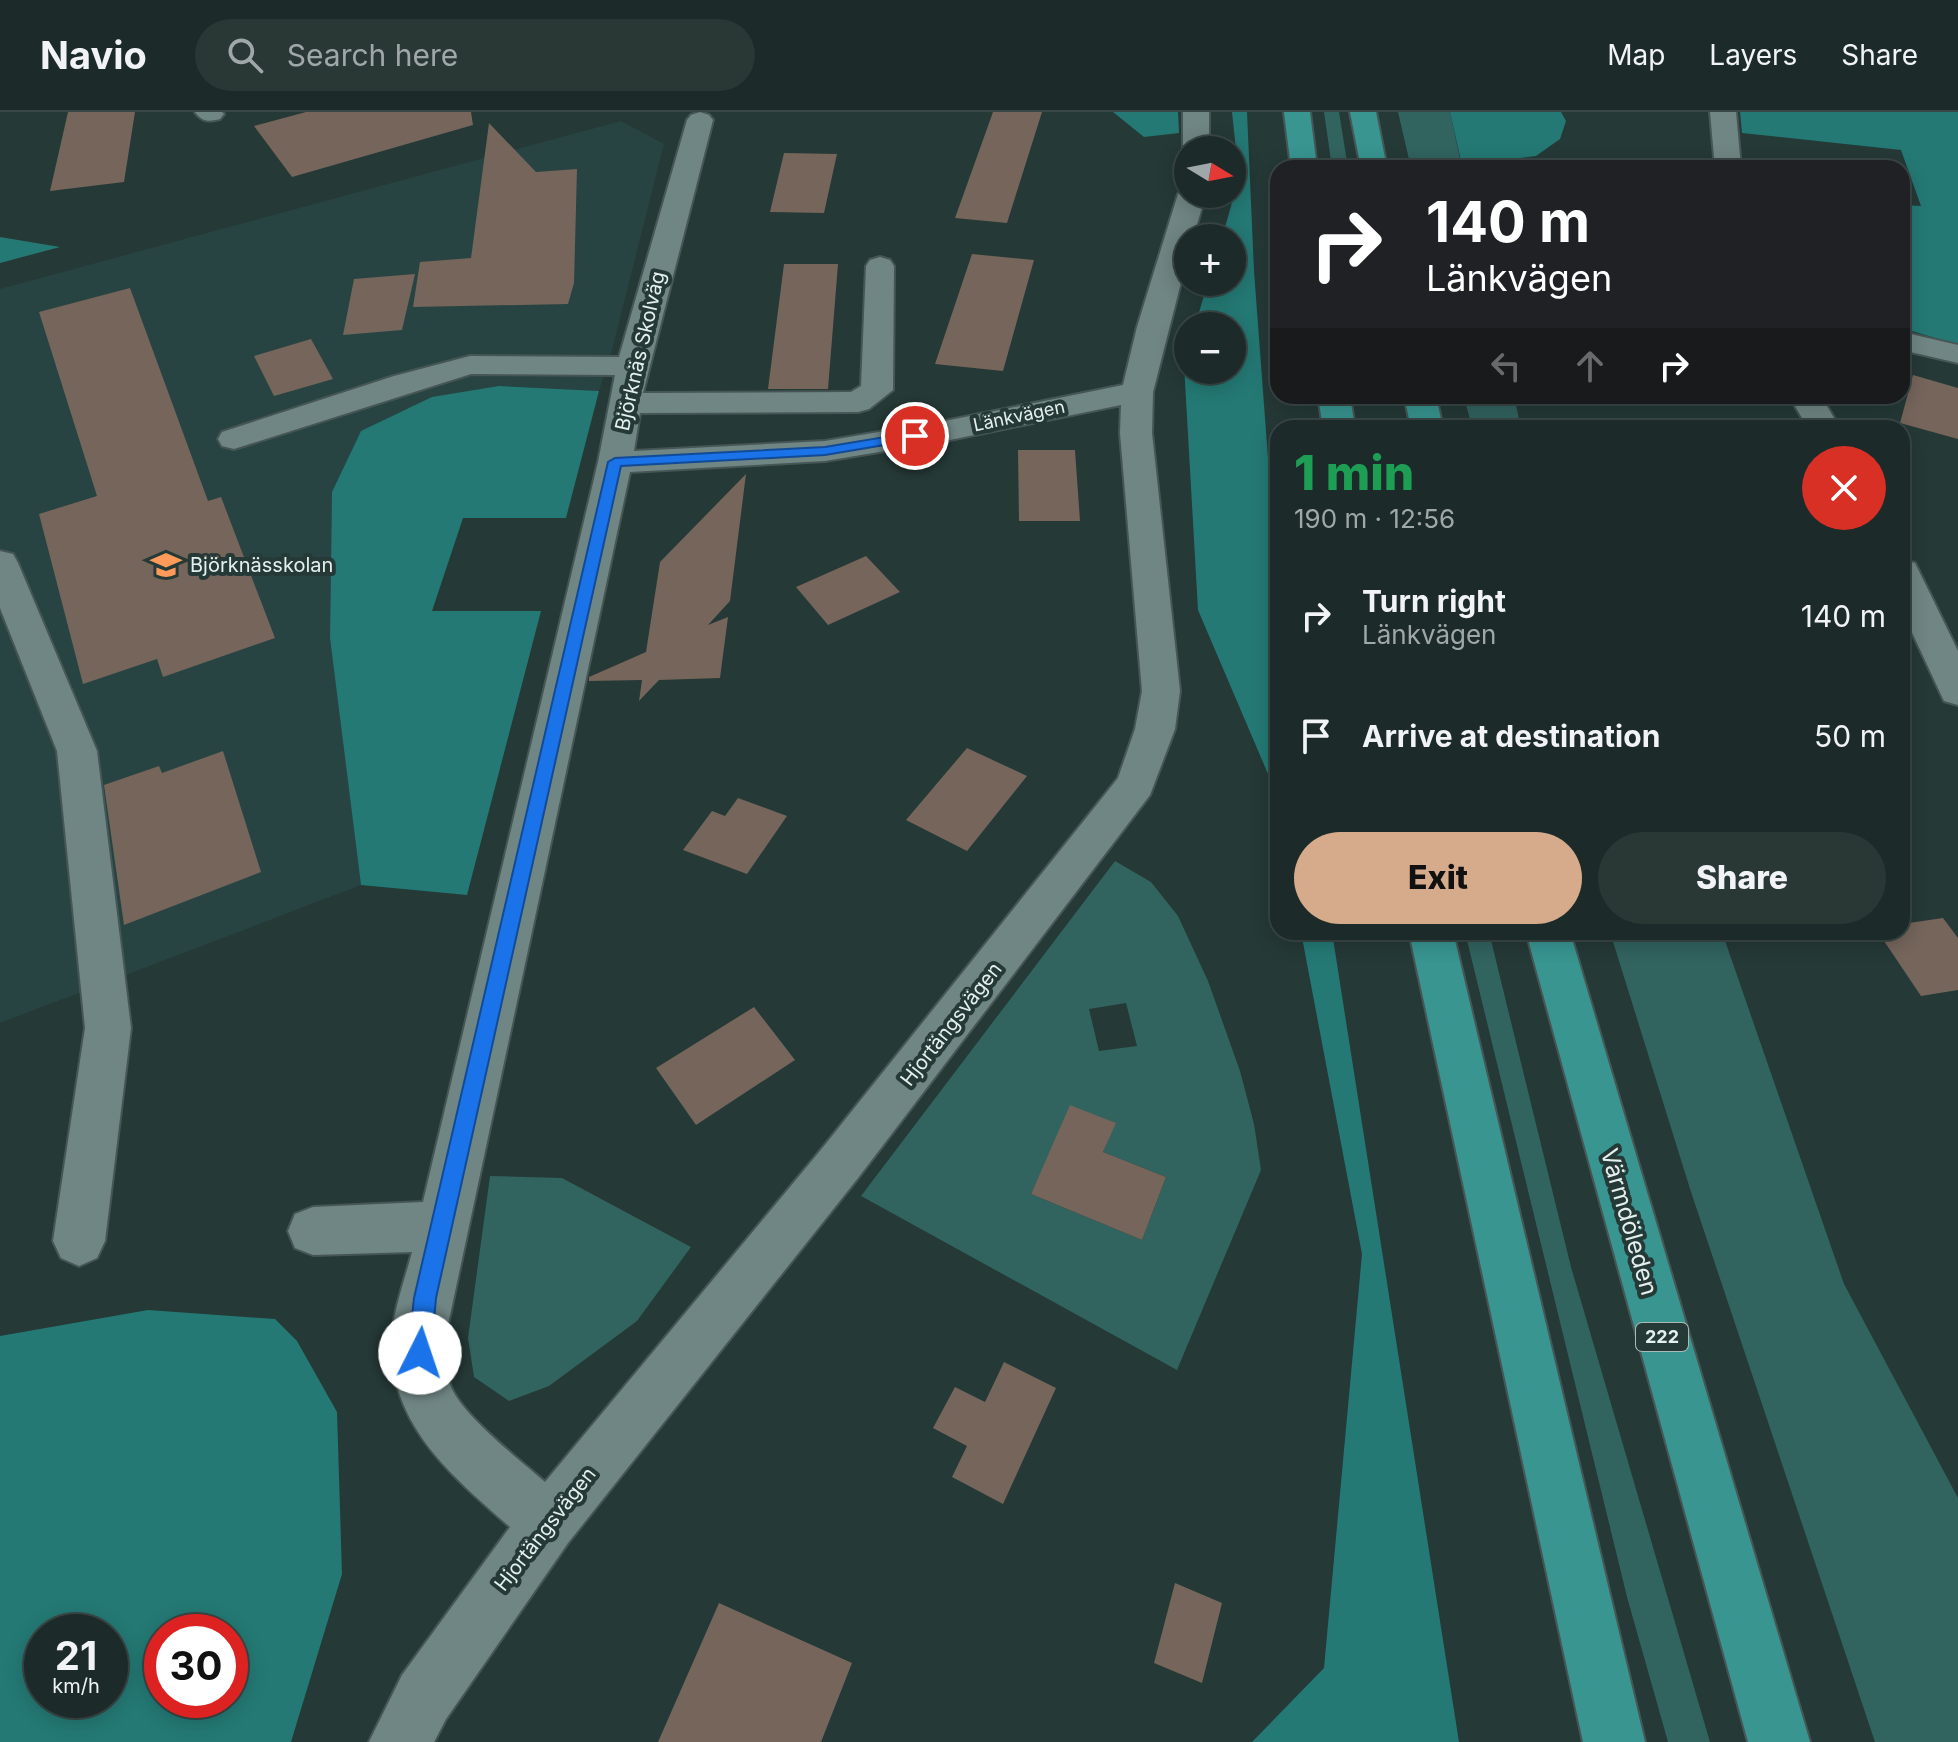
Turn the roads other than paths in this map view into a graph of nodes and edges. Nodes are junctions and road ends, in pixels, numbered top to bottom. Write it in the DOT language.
graph roads {
  1 [pos="1196,112"];
  2 [pos="1297,112"];
  3 [pos="1363,112"];
  4 [pos="1723,112"];
  5 [pos="700,120"];
  6 [pos="1196,136"];
  7 [pos="1303,160"];
  8 [pos="1372,160"];
  9 [pos="1727,160"];
  10 [pos="1188,208"];
  11 [pos="880,266"];
  12 [pos="1910,343"];
  13 [pos="1958,354"];
  14 [pos="629,384"];
  15 [pos="1137,392"];
  16 [pos="234,439"];
  17 [pos="615,462"];
  18 [pos="0,563"];
  19 [pos="1910,589"];
  20 [pos="1958,691"];
  21 [pos="1433,940"];
  22 [pos="1550,940"];
  23 [pos="443,1226"];
  24 [pos="313,1231"];
  25 [pos="79,1241"];
  26 [pos="548,1523"];
  27 [pos="400,1742"];
  28 [pos="1614,1742"];
  29 [pos="1779,1742"];
  1 -- 6 [label="street"];
  2 -- 7 [label="highway"];
  3 -- 8 [label="highway"];
  4 -- 9 [label="street"];
  5 -- 14 [label="street, Björknäs Skolväg"];
  10 -- 15 [label="street, Hjortängsvägen"];
  11 -- 14 [label="street"];
  12 -- 13 [label="street"];
  14 -- 16 [label="street"];
  14 -- 17 [label="street, Björknäs Skolväg"];
  15 -- 17 [label="street, Länkvägen"];
  15 -- 26 [label="street, Hjortängsvägen"];
  17 -- 23 [label="street, Björknäs Skolväg"];
  18 -- 25 [label="street"];
  19 -- 20 [label="street"];
  21 -- 28 [label="highway"];
  22 -- 29 [label="highway, Värmdöleden / 222"];
  23 -- 24 [label="street"];
  23 -- 26 [label="street, Björknäs Skolväg"];
  26 -- 27 [label="street, Hjortängsvägen"];
}
